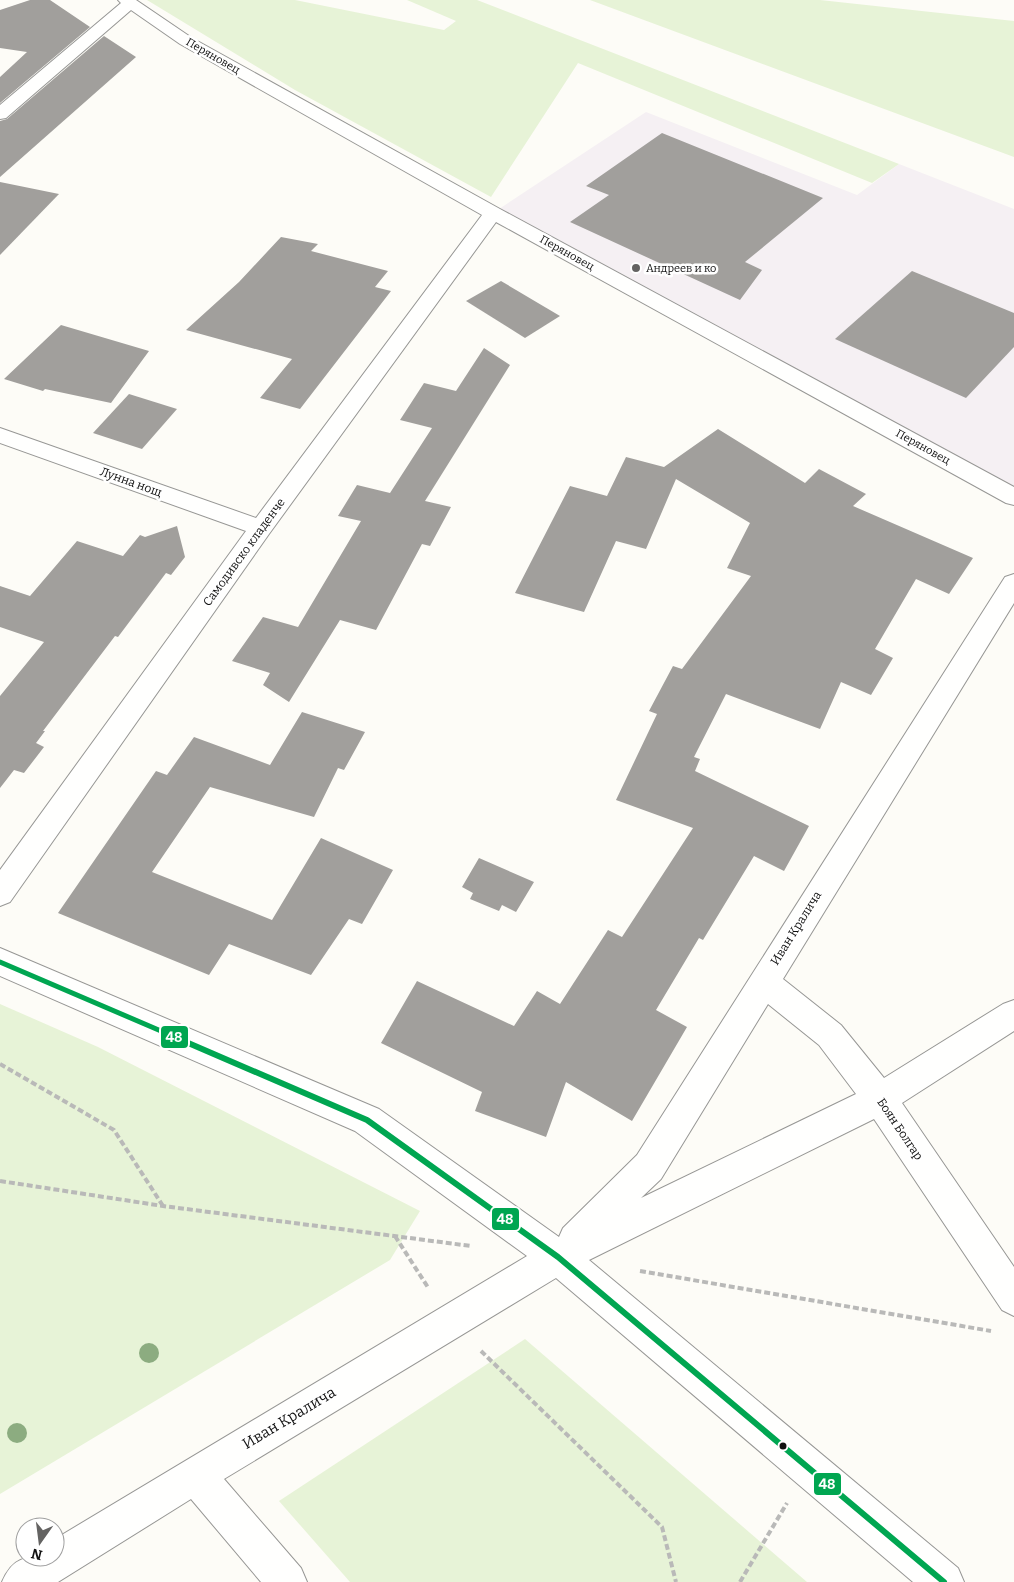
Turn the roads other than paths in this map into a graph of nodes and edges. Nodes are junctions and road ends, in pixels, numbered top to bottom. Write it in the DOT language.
graph roads {
  1 [pos="128,2"];
  2 [pos="0,114"];
  3 [pos="493,213"];
  4 [pos="0,435"];
  5 [pos="1014,496"];
  6 [pos="261,528"];
  7 [pos="1014,583"];
  8 [pos="0,893"];
  9 [pos="0,962"];
  10 [pos="763,982"];
  11 [pos="1014,1014"];
  12 [pos="880,1099"];
  13 [pos="558,1257"];
  14 [pos="1014,1298"];
  15 [pos="195,1475"];
  16 [pos="22,1582"];
  17 [pos="287,1582"];
  18 [pos="944,1582"];
  1 -- 2 [label="street"];
  1 -- 3 [label="street, Перяновец"];
  3 -- 5 [label="street, Перяновец"];
  3 -- 6 [label="street, Самодивско кладенче"];
  4 -- 6 [label="street, Лунна нощ"];
  6 -- 8 [label="street, Самодивско кладенче"];
  7 -- 10 [label="street, Иван Кралича"];
  9 -- 13 [label="street"];
  10 -- 12 [label="street, Боян Болгар"];
  10 -- 13 [label="street, Иван Кралича"];
  11 -- 12 [label="street, Иван Кралича"];
  12 -- 13 [label="street, Иван Кралича"];
  12 -- 14 [label="street, Боян Болгар"];
  13 -- 15 [label="street, Иван Кралича"];
  13 -- 18 [label="street"];
  15 -- 16 [label="street, Иван Кралича"];
  15 -- 17 [label="street"];
}
